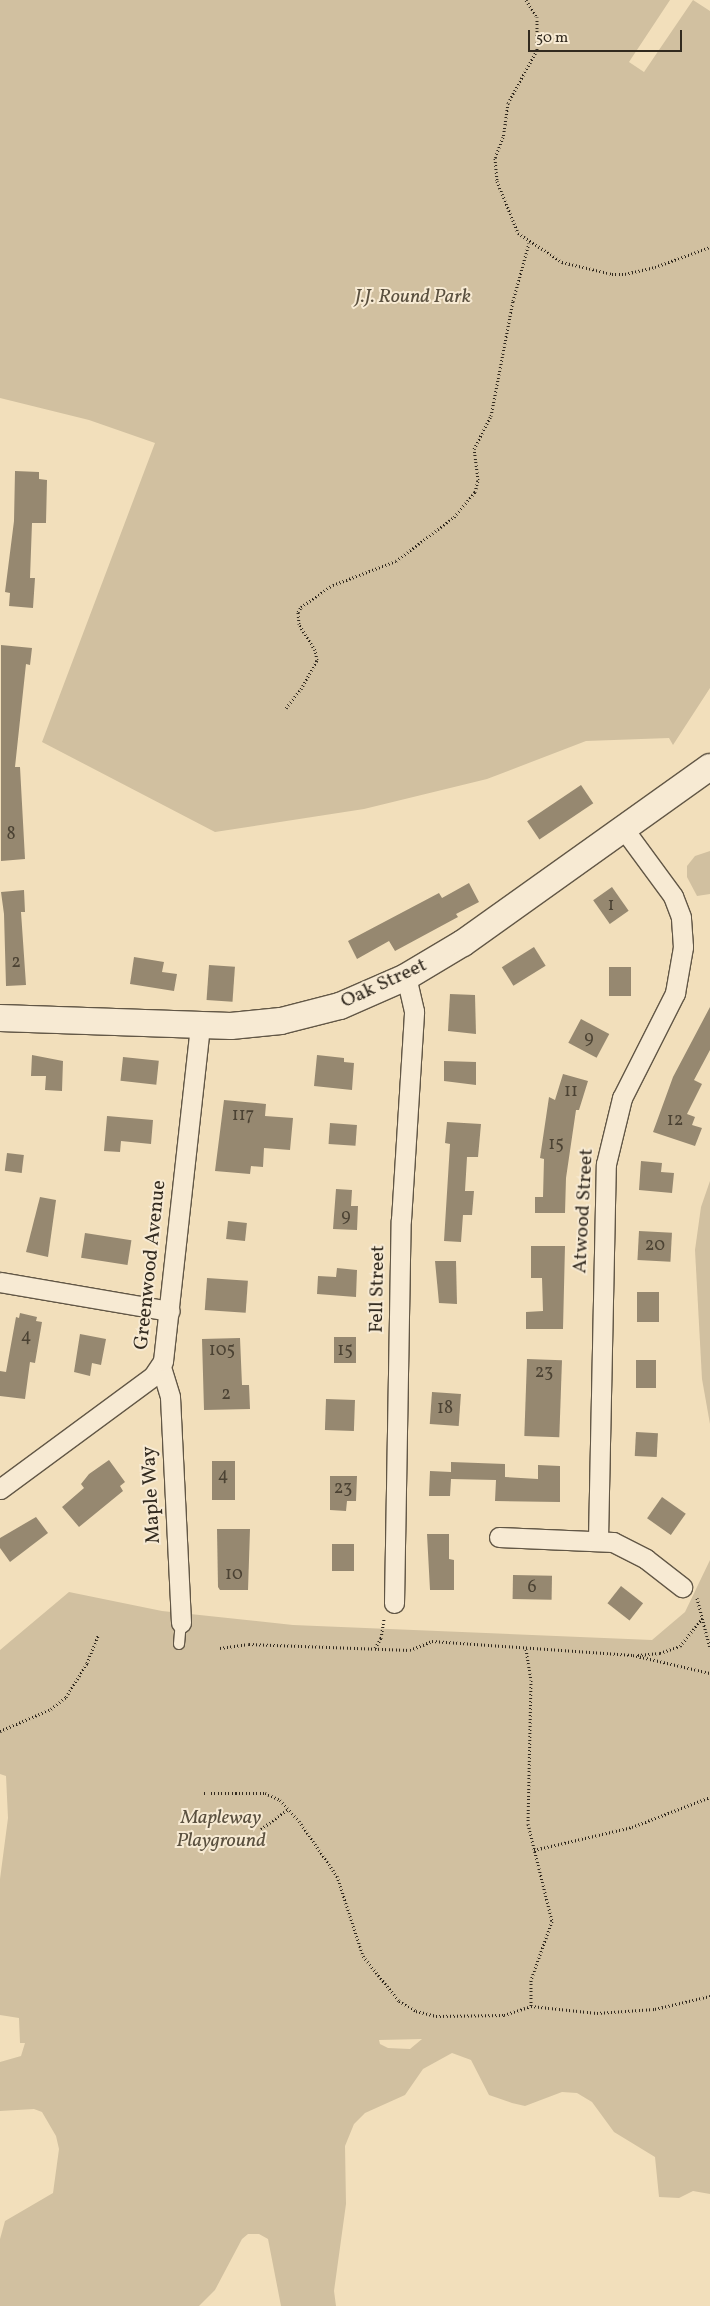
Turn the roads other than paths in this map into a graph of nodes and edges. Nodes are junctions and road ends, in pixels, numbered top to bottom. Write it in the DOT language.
graph roads {
  1 [pos="710,767"];
  2 [pos="624,828"];
  3 [pos="406,977"];
  4 [pos="0,1018"];
  5 [pos="200,1026"];
  6 [pos="0,1282"];
  7 [pos="170,1311"];
  8 [pos="161,1366"];
  9 [pos="0,1489"];
  10 [pos="499,1537"];
  11 [pos="598,1539"];
  12 [pos="682,1587"];
  13 [pos="394,1603"];
  14 [pos="181,1623"];
  15 [pos="179,1644"];
  1 -- 2 [label="street, Oak Street"];
  2 -- 3 [label="street, Oak Street"];
  2 -- 11 [label="street, Atwood Street"];
  3 -- 5 [label="street, Oak Street"];
  3 -- 13 [label="street, Fell Street"];
  4 -- 5 [label="street, Oak Street"];
  5 -- 7 [label="street, Greenwood Avenue"];
  6 -- 7 [label="street"];
  7 -- 8 [label="street, Greenwood Avenue"];
  8 -- 9 [label="street, Greenwood Avenue"];
  8 -- 14 [label="street, Maple Way"];
  10 -- 11 [label="street"];
  11 -- 12 [label="street"];
  14 -- 15 [label="lane"];
}
